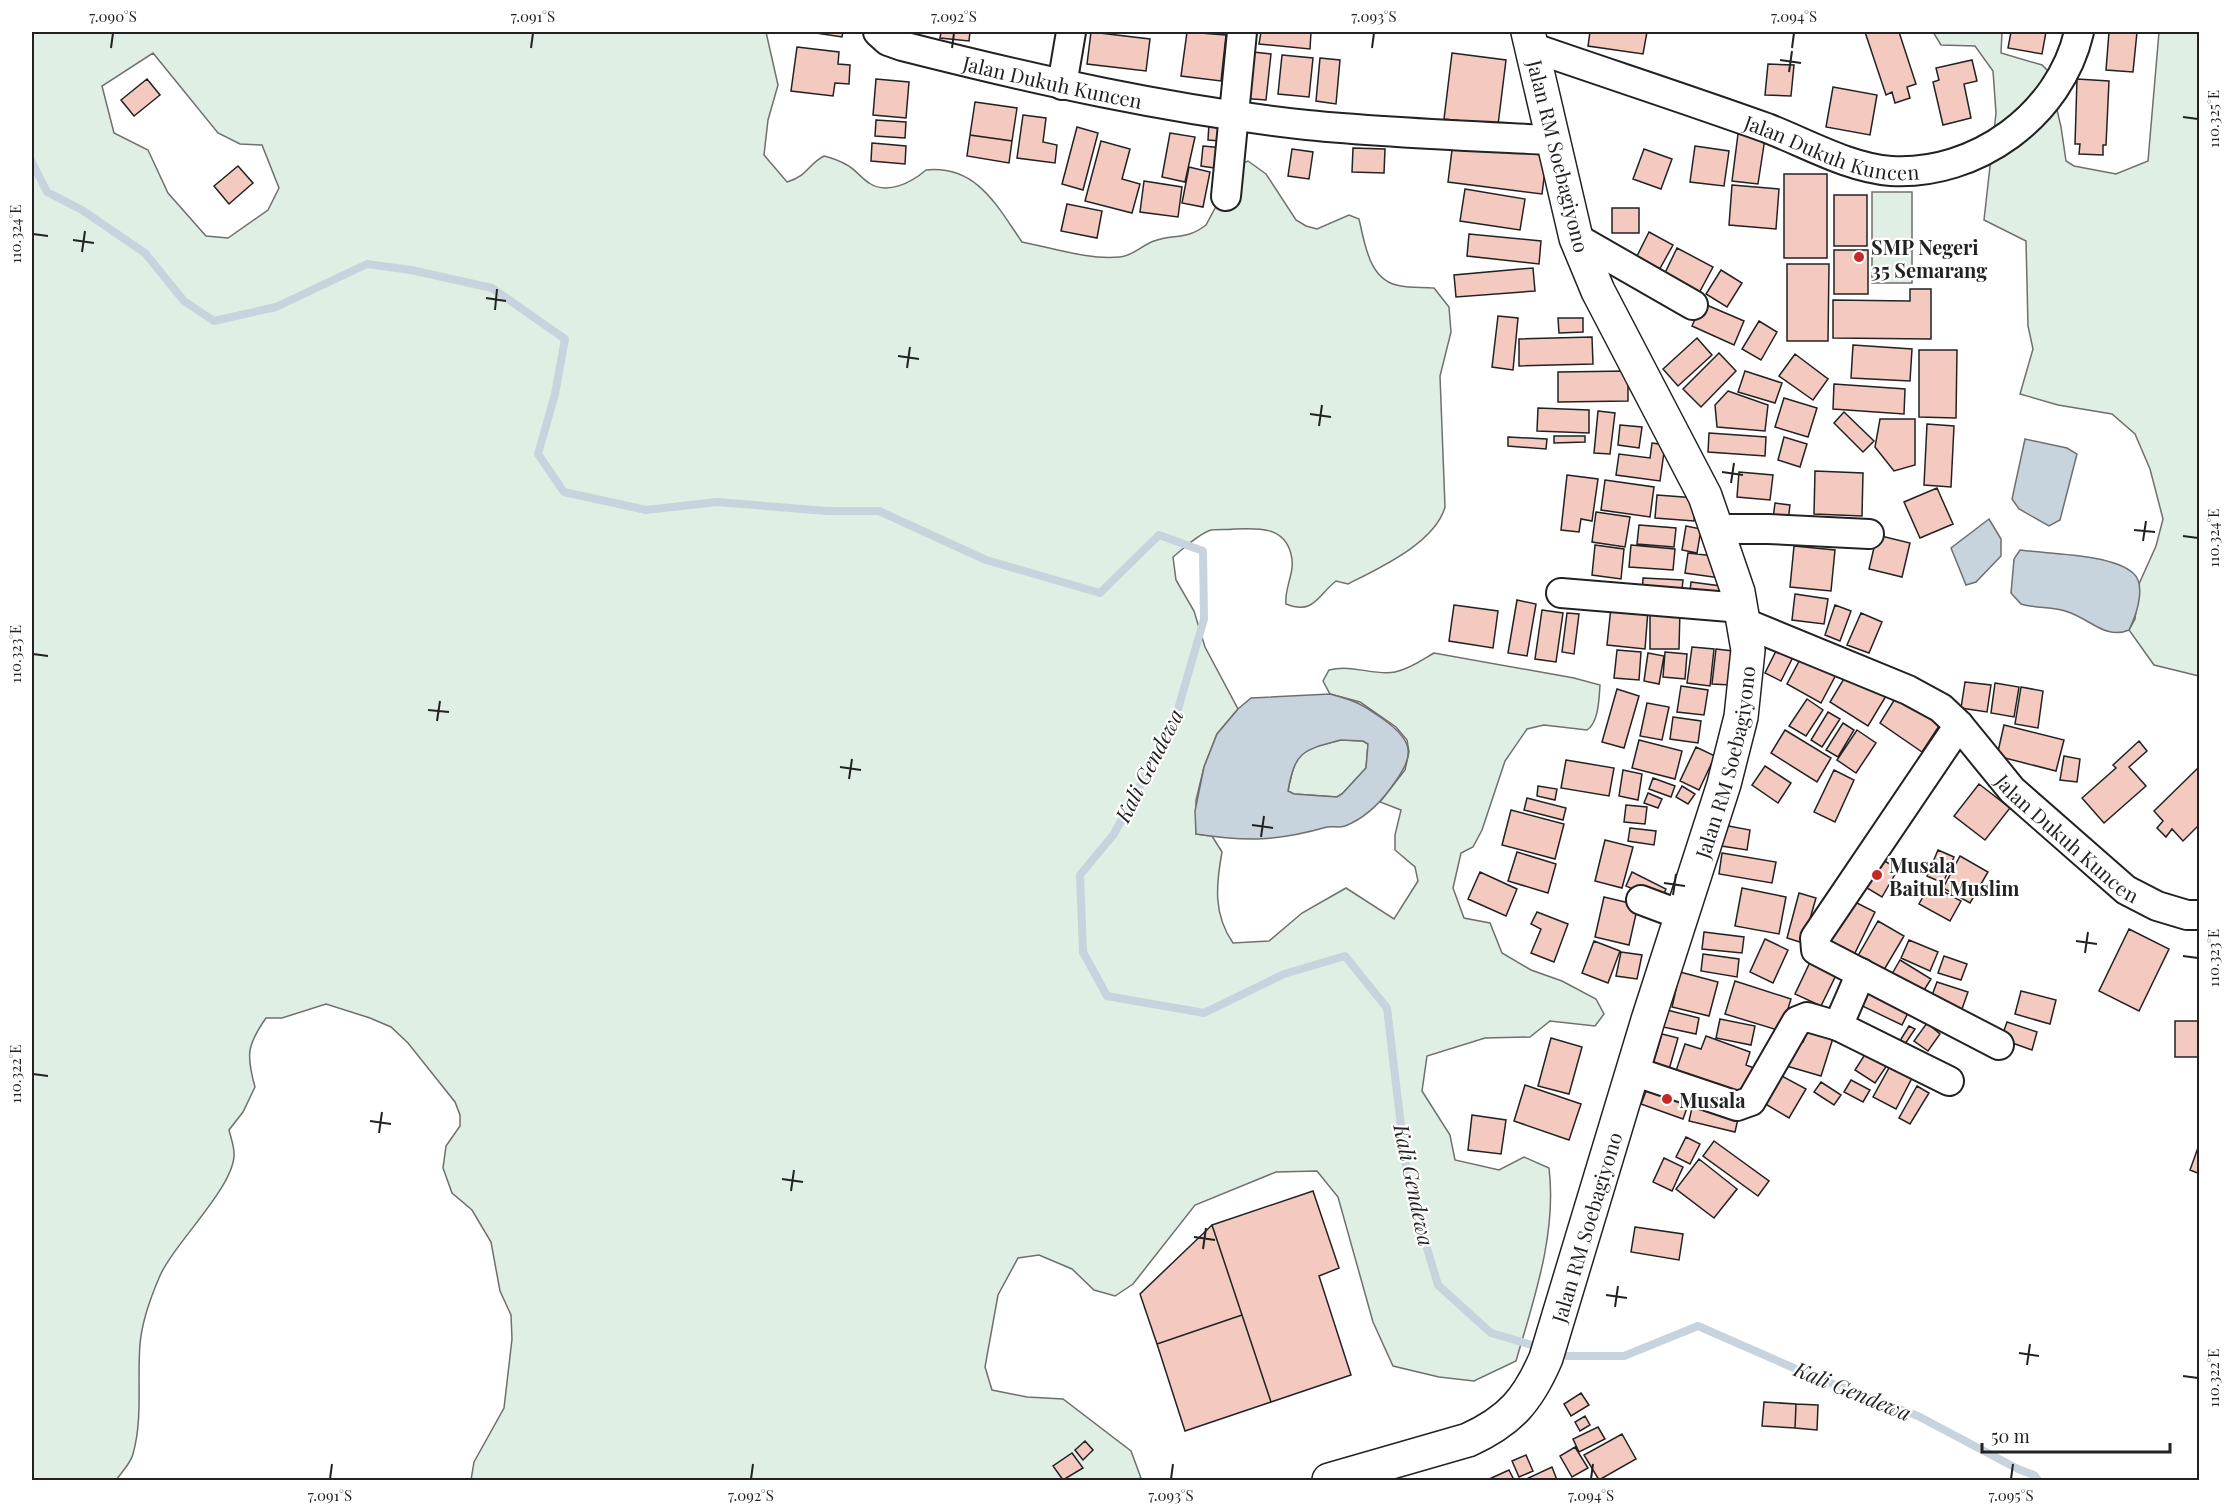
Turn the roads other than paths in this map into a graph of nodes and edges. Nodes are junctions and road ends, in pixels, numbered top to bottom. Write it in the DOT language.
graph roads {
  1 [pos="878,32"];
  2 [pos="1071,32"];
  3 [pos="1242,32"];
  4 [pos="2079,32"];
  5 [pos="1529,39"];
  6 [pos="1062,84"];
  7 [pos="1234,116"];
  8 [pos="1551,140"];
  9 [pos="1226,196"];
  10 [pos="1576,238"];
  11 [pos="1693,305"];
  12 [pos="1717,529"];
  13 [pos="1869,534"];
  14 [pos="1561,593"];
  15 [pos="1743,615"];
  16 [pos="1959,725"];
  17 [pos="1641,900"];
  18 [pos="1681,915"];
  19 [pos="2199,915"];
  20 [pos="1862,973"];
  21 [pos="1838,1026"];
  22 [pos="1999,1044"];
  23 [pos="1633,1071"];
  24 [pos="1949,1081"];
  25 [pos="1329,1480"];
  1 -- 6 [label="street, Jalan Dukuh Kuncen"];
  2 -- 6 [label="street"];
  3 -- 7 [label="street"];
  4 -- 5 [label="street, Jalan Dukuh Kuncen"];
  5 -- 8 [label="main road, Jalan RM Soebagiyono"];
  6 -- 7 [label="street, Jalan Dukuh Kuncen"];
  7 -- 8 [label="street, Jalan Dukuh Kuncen"];
  7 -- 9 [label="street"];
  8 -- 10 [label="main road, Jalan RM Soebagiyono"];
  10 -- 11 [label="street"];
  10 -- 12 [label="main road, Jalan RM Soebagiyono"];
  12 -- 13 [label="street"];
  12 -- 15 [label="main road, Jalan RM Soebagiyono"];
  14 -- 15 [label="street, Jalan Dukuh Kuncen"];
  15 -- 16 [label="street, Jalan Dukuh Kuncen"];
  15 -- 18 [label="main road, Jalan RM Soebagiyono"];
  16 -- 19 [label="street, Jalan Dukuh Kuncen"];
  16 -- 20 [label="street"];
  17 -- 18 [label="street"];
  18 -- 23 [label="main road, Jalan RM Soebagiyono"];
  20 -- 21 [label="street"];
  20 -- 22 [label="street"];
  21 -- 23 [label="street"];
  21 -- 24 [label="street"];
  23 -- 25 [label="main road, Jalan RM Soebagiyono"];
}
